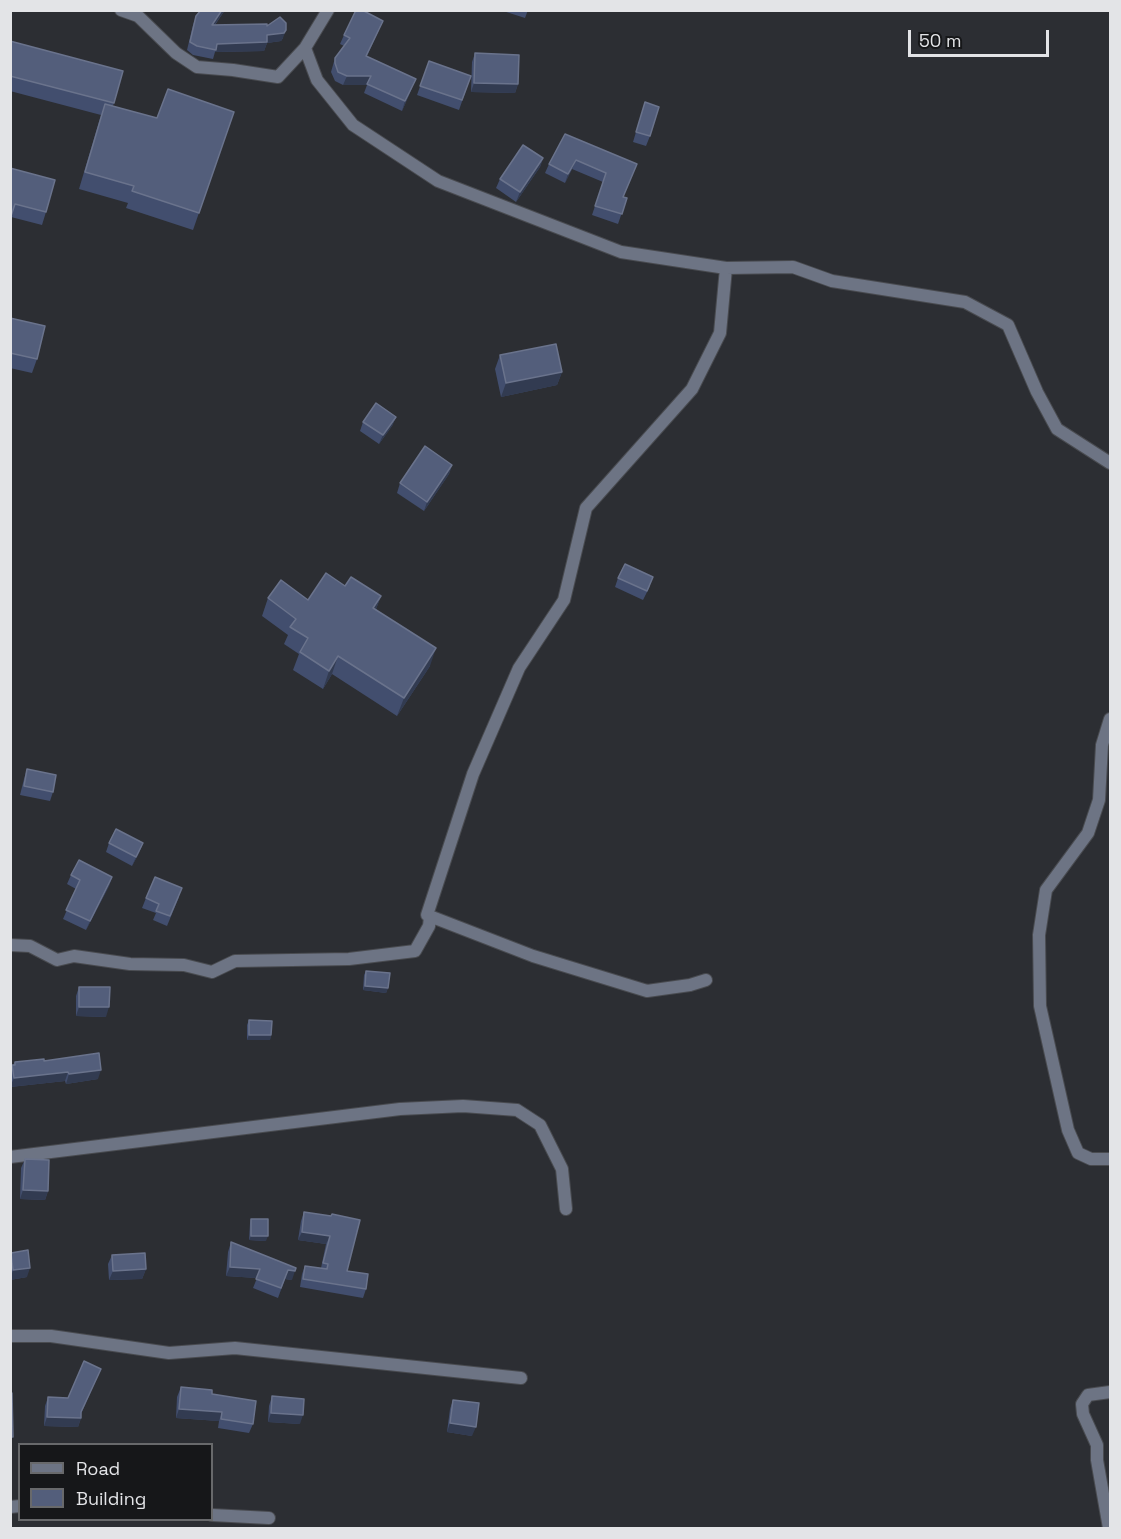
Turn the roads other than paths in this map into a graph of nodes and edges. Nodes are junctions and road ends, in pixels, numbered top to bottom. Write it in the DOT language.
graph roads {
  1 [pos="121,10"];
  2 [pos="328,10"];
  3 [pos="305,48"];
  4 [pos="726,268"];
  5 [pos="1110,463"];
  6 [pos="1110,719"];
  7 [pos="430,916"];
  8 [pos="10,945"];
  9 [pos="706,980"];
  10 [pos="10,1157"];
  11 [pos="1110,1159"];
  12 [pos="566,1209"];
  13 [pos="10,1336"];
  14 [pos="521,1378"];
  15 [pos="1110,1392"];
  16 [pos="213,1515"];
  17 [pos="269,1518"];
  18 [pos="1109,1528"];
  1 -- 3 [label="street"];
  2 -- 3 [label="street"];
  3 -- 4 [label="street"];
  4 -- 5 [label="street"];
  4 -- 7 [label="street"];
  6 -- 11 [label="street"];
  7 -- 8 [label="street"];
  7 -- 9 [label="street"];
  10 -- 12 [label="street"];
  13 -- 14 [label="street"];
  15 -- 18 [label="street"];
  16 -- 17 [label="street"];
}
